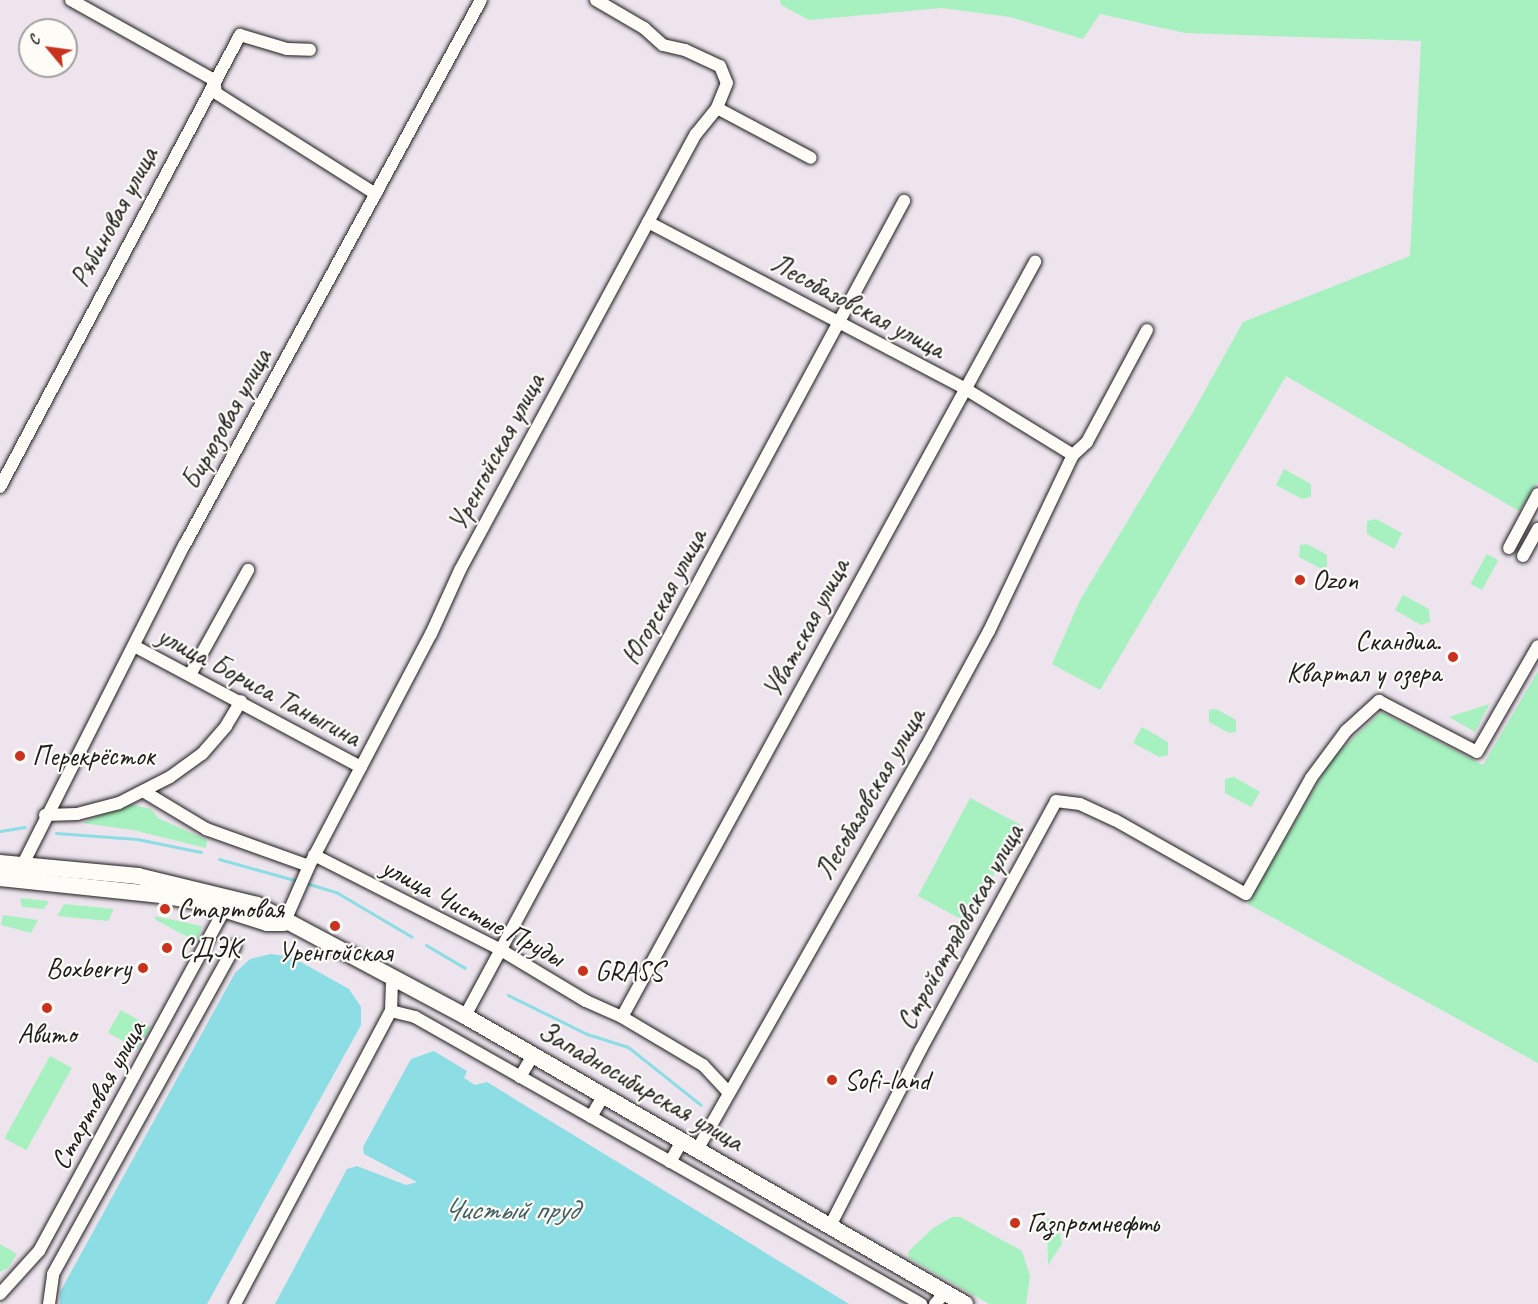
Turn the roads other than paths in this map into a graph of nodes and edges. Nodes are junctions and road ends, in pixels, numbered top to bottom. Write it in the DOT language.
graph roads {
  1 [pos="71,0"];
  2 [pos="481,0"];
  3 [pos="596,0"];
  4 [pos="310,50"];
  5 [pos="214,80"];
  6 [pos="717,108"];
  7 [pos="812,158"];
  8 [pos="376,194"];
  9 [pos="904,201"];
  10 [pos="648,222"];
  11 [pos="1035,262"];
  12 [pos="838,322"];
  13 [pos="1147,330"];
  14 [pos="964,388"];
  15 [pos="1073,455"];
  16 [pos="0,487"];
  17 [pos="1538,494"];
  18 [pos="1538,529"];
  19 [pos="1509,548"];
  20 [pos="1523,556"];
  21 [pos="248,570"];
  22 [pos="1538,646"];
  23 [pos="136,647"];
  24 [pos="191,673"];
  25 [pos="241,701"];
  26 [pos="361,767"];
  27 [pos="143,791"];
  28 [pos="45,815"];
  29 [pos="312,861"];
  30 [pos="0,863"];
  31 [pos="22,866"];
  32 [pos="0,878"];
  33 [pos="228,903"];
  34 [pos="285,923"];
  35 [pos="235,946"];
  36 [pos="501,950"];
  37 [pos="392,976"];
  38 [pos="391,1011"];
  39 [pos="465,1016"];
  40 [pos="622,1017"];
  41 [pos="533,1055"];
  42 [pos="520,1077"];
  43 [pos="727,1091"];
  44 [pos="603,1096"];
  45 [pos="591,1117"];
  46 [pos="682,1141"];
  47 [pos="696,1150"];
  48 [pos="670,1162"];
  49 [pos="830,1226"];
  50 [pos="0,1294"];
  51 [pos="940,1298"];
  52 [pos="49,1304"];
  53 [pos="235,1304"];
  54 [pos="921,1304"];
  55 [pos="965,1304"];
  1 -- 5 [label="street"];
  2 -- 8 [label="street, Бирюзовая улица"];
  3 -- 6 [label="street"];
  4 -- 5 [label="street, Рябиновая улица"];
  5 -- 8 [label="street"];
  5 -- 16 [label="street, Рябиновая улица"];
  6 -- 7 [label="street"];
  6 -- 10 [label="street, Уренгойская улица"];
  8 -- 23 [label="street, Бирюзовая улица"];
  9 -- 12 [label="street, Югорская улица"];
  10 -- 12 [label="street, Лесобазовская улица"];
  10 -- 26 [label="street, Уренгойская улица"];
  11 -- 14 [label="street, Уватская улица"];
  12 -- 14 [label="street, Лесобазовская улица"];
  12 -- 36 [label="street, Югорская улица"];
  13 -- 15 [label="street, Лесобазовская улица"];
  14 -- 15 [label="street, Лесобазовская улица"];
  14 -- 40 [label="street, Уватская улица"];
  15 -- 43 [label="street, Лесобазовская улица"];
  17 -- 19 [label="street"];
  18 -- 20 [label="street"];
  21 -- 24 [label="street"];
  22 -- 49 [label="street, Стройотрядовская улица"];
  23 -- 24 [label="street, улица Бориса Таныгина"];
  23 -- 28 [label="street, Бирюзовая улица"];
  24 -- 25 [label="street, улица Бориса Таныгина"];
  25 -- 26 [label="street, улица Бориса Таныгина"];
  25 -- 27 [label="street"];
  26 -- 29 [label="street, Уренгойская улица"];
  27 -- 28 [label="street"];
  27 -- 29 [label="street, улица Чистые Пруды"];
  28 -- 31 [label="street, Бирюзовая улица"];
  29 -- 34 [label="street, Уренгойская улица"];
  29 -- 36 [label="street, улица Чистые Пруды"];
  30 -- 31 [label="main road, Западносибирская улица"];
  31 -- 33 [label="main road, Западносибирская улица"];
  32 -- 33 [label="main road, Западносибирская улица"];
  33 -- 34 [label="main road, Западносибирская улица"];
  33 -- 50 [label="street, Стартовая улица"];
  34 -- 37 [label="main road, Западносибирская улица"];
  35 -- 52 [label="street"];
  36 -- 39 [label="street, Югорская улица"];
  36 -- 40 [label="street, улица Чистые Пруды"];
  37 -- 38 [label="street"];
  37 -- 39 [label="main road, Западносибирская улица"];
  38 -- 42 [label="street"];
  38 -- 53 [label="street"];
  39 -- 41 [label="main road, Западносибирская улица"];
  40 -- 43 [label="street, улица Чистые Пруды"];
  41 -- 42 [label="street"];
  41 -- 44 [label="main road, Западносибирская улица"];
  42 -- 45 [label="street"];
  43 -- 47 [label="street, Лесобазовская улица"];
  44 -- 45 [label="street"];
  44 -- 46 [label="main road, Западносибирская улица"];
  45 -- 48 [label="street"];
  46 -- 47 [label="main road, Западносибирская улица"];
  46 -- 48 [label="street"];
  47 -- 49 [label="main road, Западносибирская улица"];
  48 -- 54 [label="street"];
  49 -- 51 [label="main road, Западносибирская улица"];
  51 -- 55 [label="main road, Западносибирская улица"];
}
